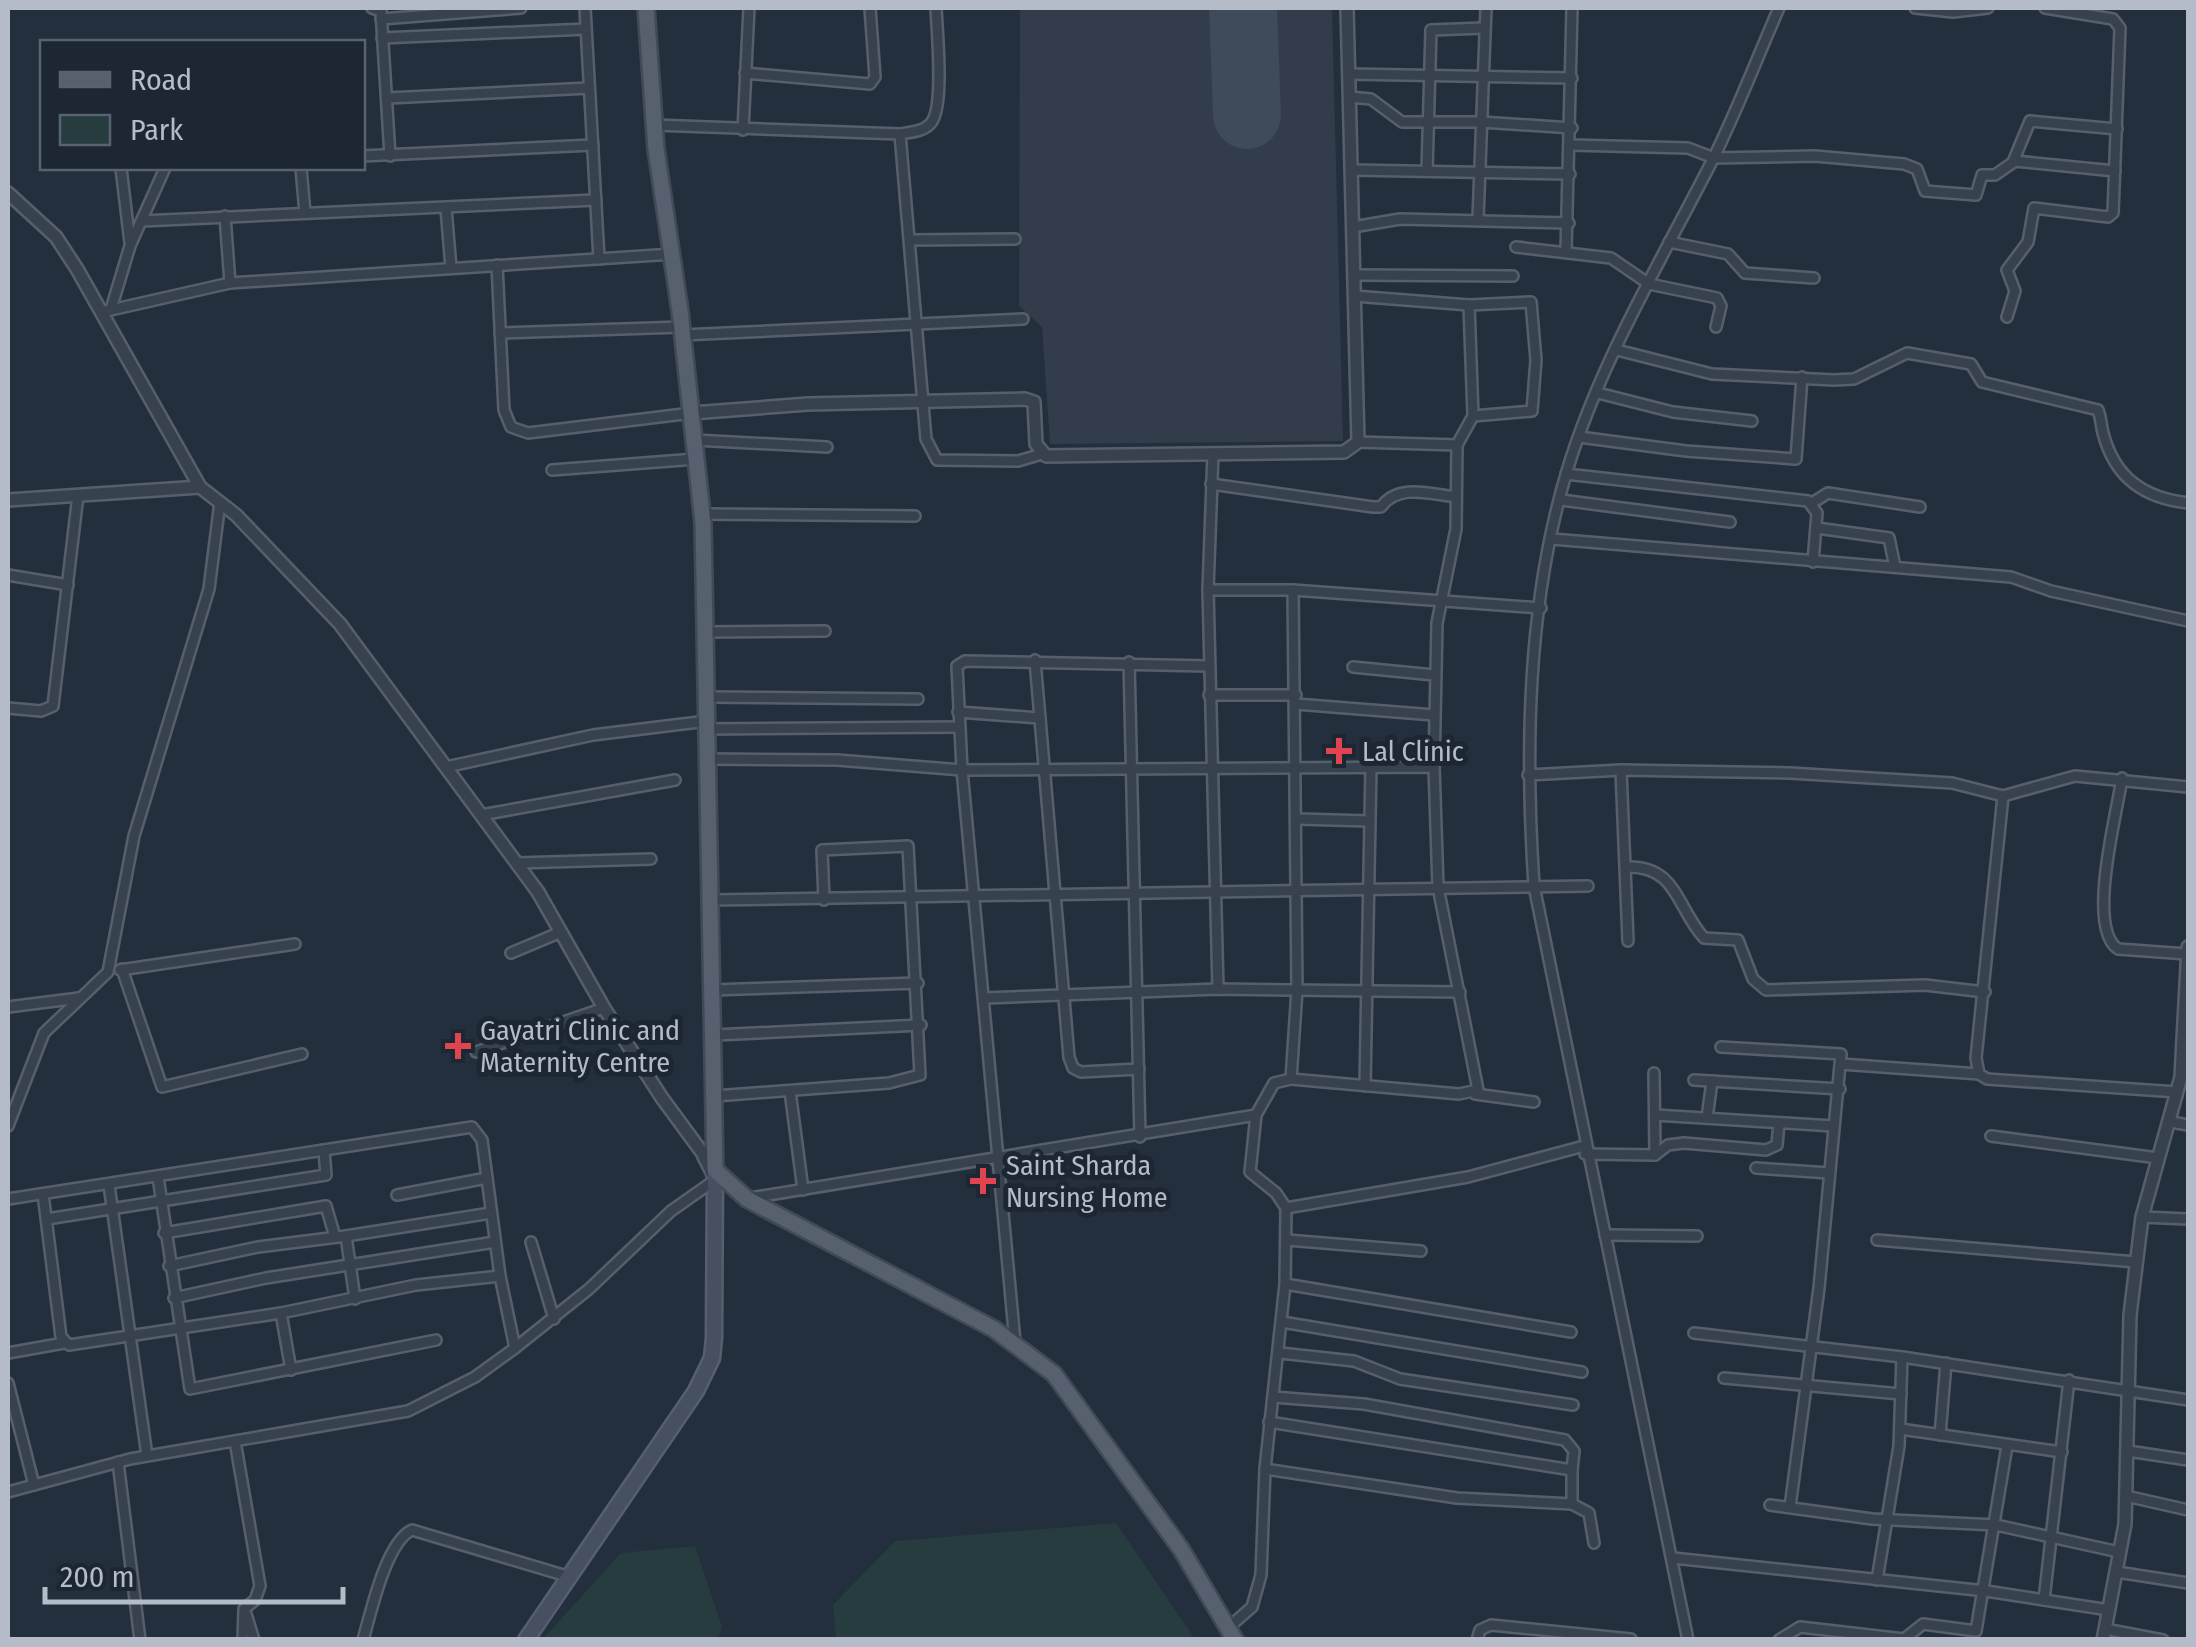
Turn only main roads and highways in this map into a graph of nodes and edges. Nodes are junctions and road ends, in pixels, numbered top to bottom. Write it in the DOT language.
graph roads {
  1 [pos="646,8"];
  2 [pos="715,1175"];
  3 [pos="1232,1634"];
  4 [pos="526,1640"];
  1 -- 2 [label="main road"];
  2 -- 3 [label="main road"];
  2 -- 4 [label="main road"];
}
